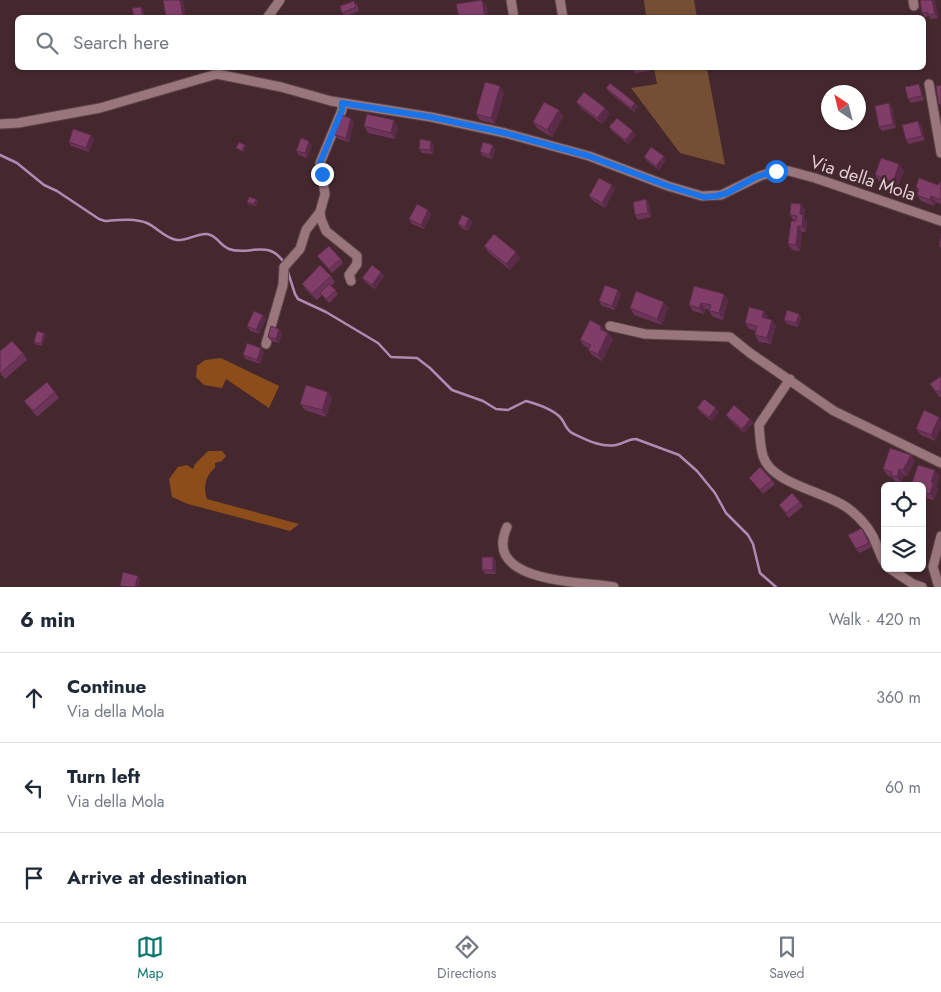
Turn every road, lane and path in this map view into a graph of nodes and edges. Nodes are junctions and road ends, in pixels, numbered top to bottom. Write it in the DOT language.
graph roads {
  1 [pos="280,0"];
  2 [pos="511,0"];
  3 [pos="560,0"];
  4 [pos="269,15"];
  5 [pos="514,15"];
  6 [pos="562,15"];
  7 [pos="223,70"];
  8 [pos="217,74"];
  9 [pos="929,84"];
  10 [pos="342,103"];
  11 [pos="0,124"];
  12 [pos="941,153"];
  13 [pos="320,212"];
  14 [pos="941,221"];
  15 [pos="350,281"];
  16 [pos="610,326"];
  17 [pos="266,344"];
  18 [pos="790,379"];
  19 [pos="941,463"];
  20 [pos="507,527"];
  21 [pos="941,536"];
  22 [pos="881,554"];
  23 [pos="895,572"];
  24 [pos="614,587"];
  25 [pos="922,587"];
  26 [pos="939,587"];
  1 -- 4 [label="street"];
  2 -- 5 [label="street"];
  3 -- 6 [label="street"];
  7 -- 8 [label="street"];
  8 -- 10 [label="street, Via della Mola"];
  8 -- 11 [label="street, Via della Mola"];
  9 -- 12 [label="street"];
  10 -- 13 [label="street"];
  10 -- 14 [label="street, Via della Mola"];
  13 -- 15 [label="street"];
  13 -- 17 [label="street"];
  16 -- 18 [label="street"];
  18 -- 19 [label="street"];
  18 -- 22 [label="street"];
  20 -- 24 [label="street"];
  21 -- 26 [label="street"];
  23 -- 25 [label="street"];
}
